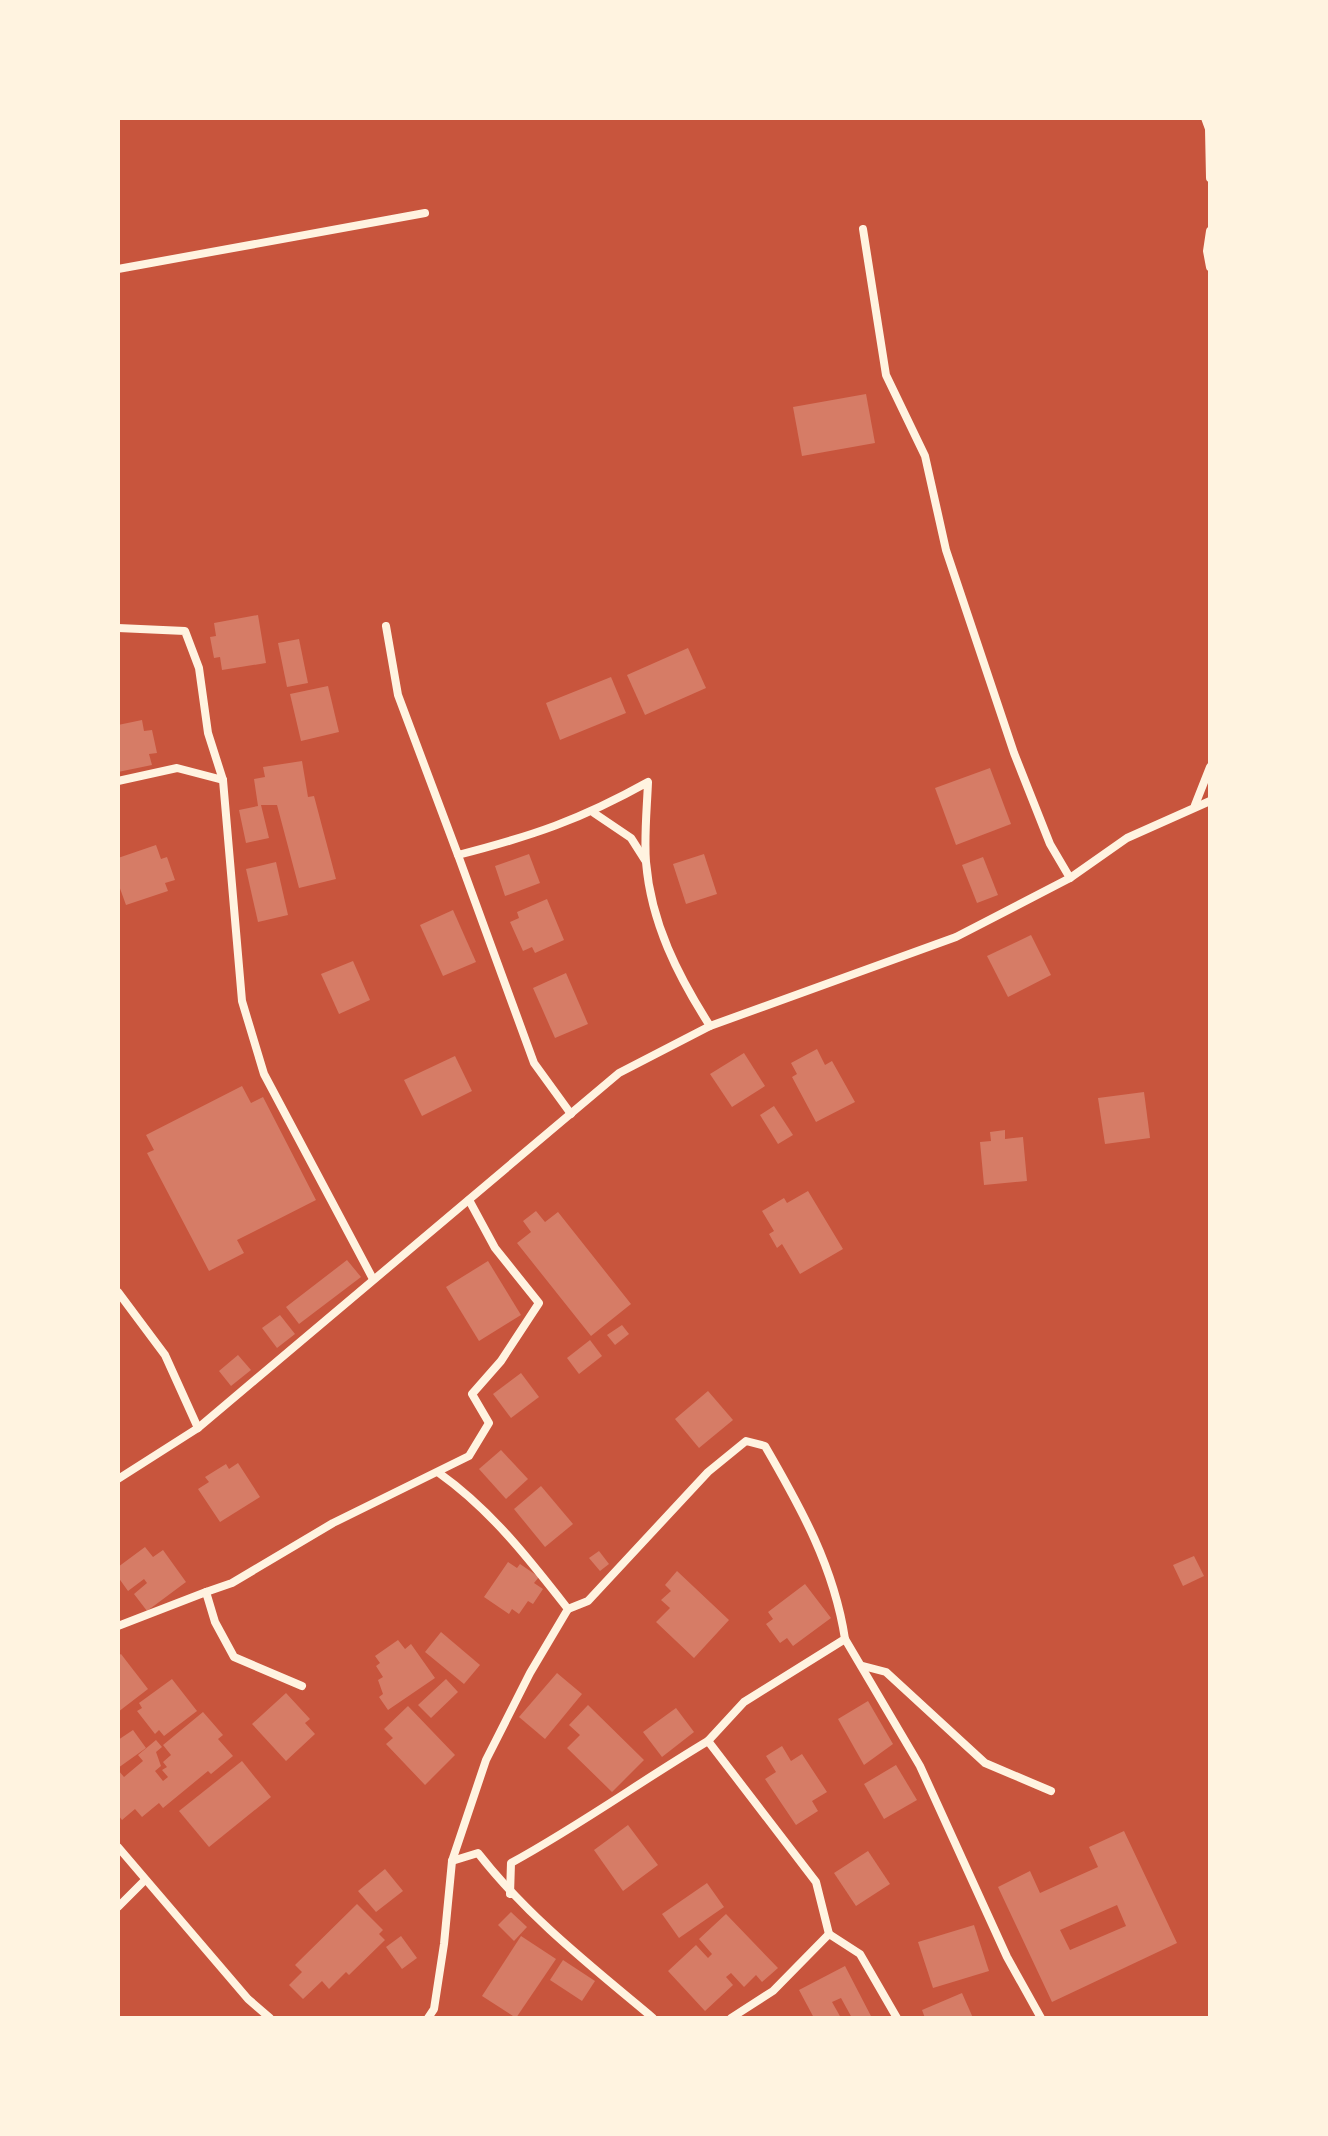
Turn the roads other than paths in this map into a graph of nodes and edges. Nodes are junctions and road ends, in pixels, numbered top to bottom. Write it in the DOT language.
graph roads {
  1 [pos="1205,118"];
  2 [pos="1210,129"];
  3 [pos="1210,178"];
  4 [pos="425,213"];
  5 [pos="863,229"];
  6 [pos="1210,231"];
  7 [pos="1210,267"];
  8 [pos="118,269"];
  9 [pos="386,626"];
  10 [pos="118,628"];
  11 [pos="1210,767"];
  12 [pos="223,780"];
  13 [pos="118,781"];
  14 [pos="1210,801"];
  15 [pos="1195,805"];
  16 [pos="594,813"];
  17 [pos="458,855"];
  18 [pos="646,861"];
  19 [pos="1070,878"];
  20 [pos="710,1026"];
  21 [pos="571,1114"];
  22 [pos="469,1200"];
  23 [pos="373,1279"];
  24 [pos="118,1292"];
  25 [pos="198,1428"];
  26 [pos="439,1473"];
  27 [pos="118,1479"];
  28 [pos="206,1592"];
  29 [pos="568,1609"];
  30 [pos="118,1626"];
  31 [pos="845,1639"];
  32 [pos="862,1666"];
  33 [pos="302,1686"];
  34 [pos="708,1741"];
  35 [pos="1051,1791"];
  36 [pos="118,1847"];
  37 [pos="452,1861"];
  38 [pos="145,1880"];
  39 [pos="510,1894"];
  40 [pos="118,1907"];
  41 [pos="829,1934"];
  42 [pos="270,2018"];
  43 [pos="428,2018"];
  44 [pos="653,2018"];
  45 [pos="731,2018"];
  46 [pos="897,2018"];
  47 [pos="1041,2018"];
  1 -- 2 [label="street"];
  2 -- 3 [label="street"];
  4 -- 8 [label="street"];
  5 -- 19 [label="street"];
  6 -- 7 [label="street"];
  9 -- 17 [label="street"];
  10 -- 12 [label="street"];
  11 -- 15 [label="street"];
  12 -- 13 [label="street"];
  12 -- 23 [label="street"];
  14 -- 15 [label="street"];
  15 -- 19 [label="street"];
  16 -- 17 [label="street"];
  16 -- 18 [label="street"];
  16 -- 18 [label="street"];
  17 -- 21 [label="street"];
  18 -- 20 [label="street"];
  19 -- 20 [label="street"];
  20 -- 21 [label="street"];
  21 -- 22 [label="street"];
  22 -- 23 [label="street"];
  22 -- 26 [label="street"];
  23 -- 25 [label="street"];
  24 -- 25 [label="street"];
  25 -- 27 [label="street"];
  26 -- 28 [label="street"];
  26 -- 29 [label="street"];
  28 -- 30 [label="street"];
  28 -- 33 [label="street"];
  29 -- 31 [label="street"];
  29 -- 37 [label="street"];
  31 -- 32 [label="street"];
  31 -- 34 [label="street"];
  32 -- 35 [label="street"];
  32 -- 47 [label="street"];
  34 -- 39 [label="street"];
  34 -- 41 [label="street"];
  36 -- 38 [label="street"];
  37 -- 39 [label="street"];
  37 -- 43 [label="street"];
  38 -- 40 [label="street"];
  38 -- 42 [label="street"];
  39 -- 44 [label="street"];
  41 -- 45 [label="street"];
  41 -- 46 [label="street"];
}
